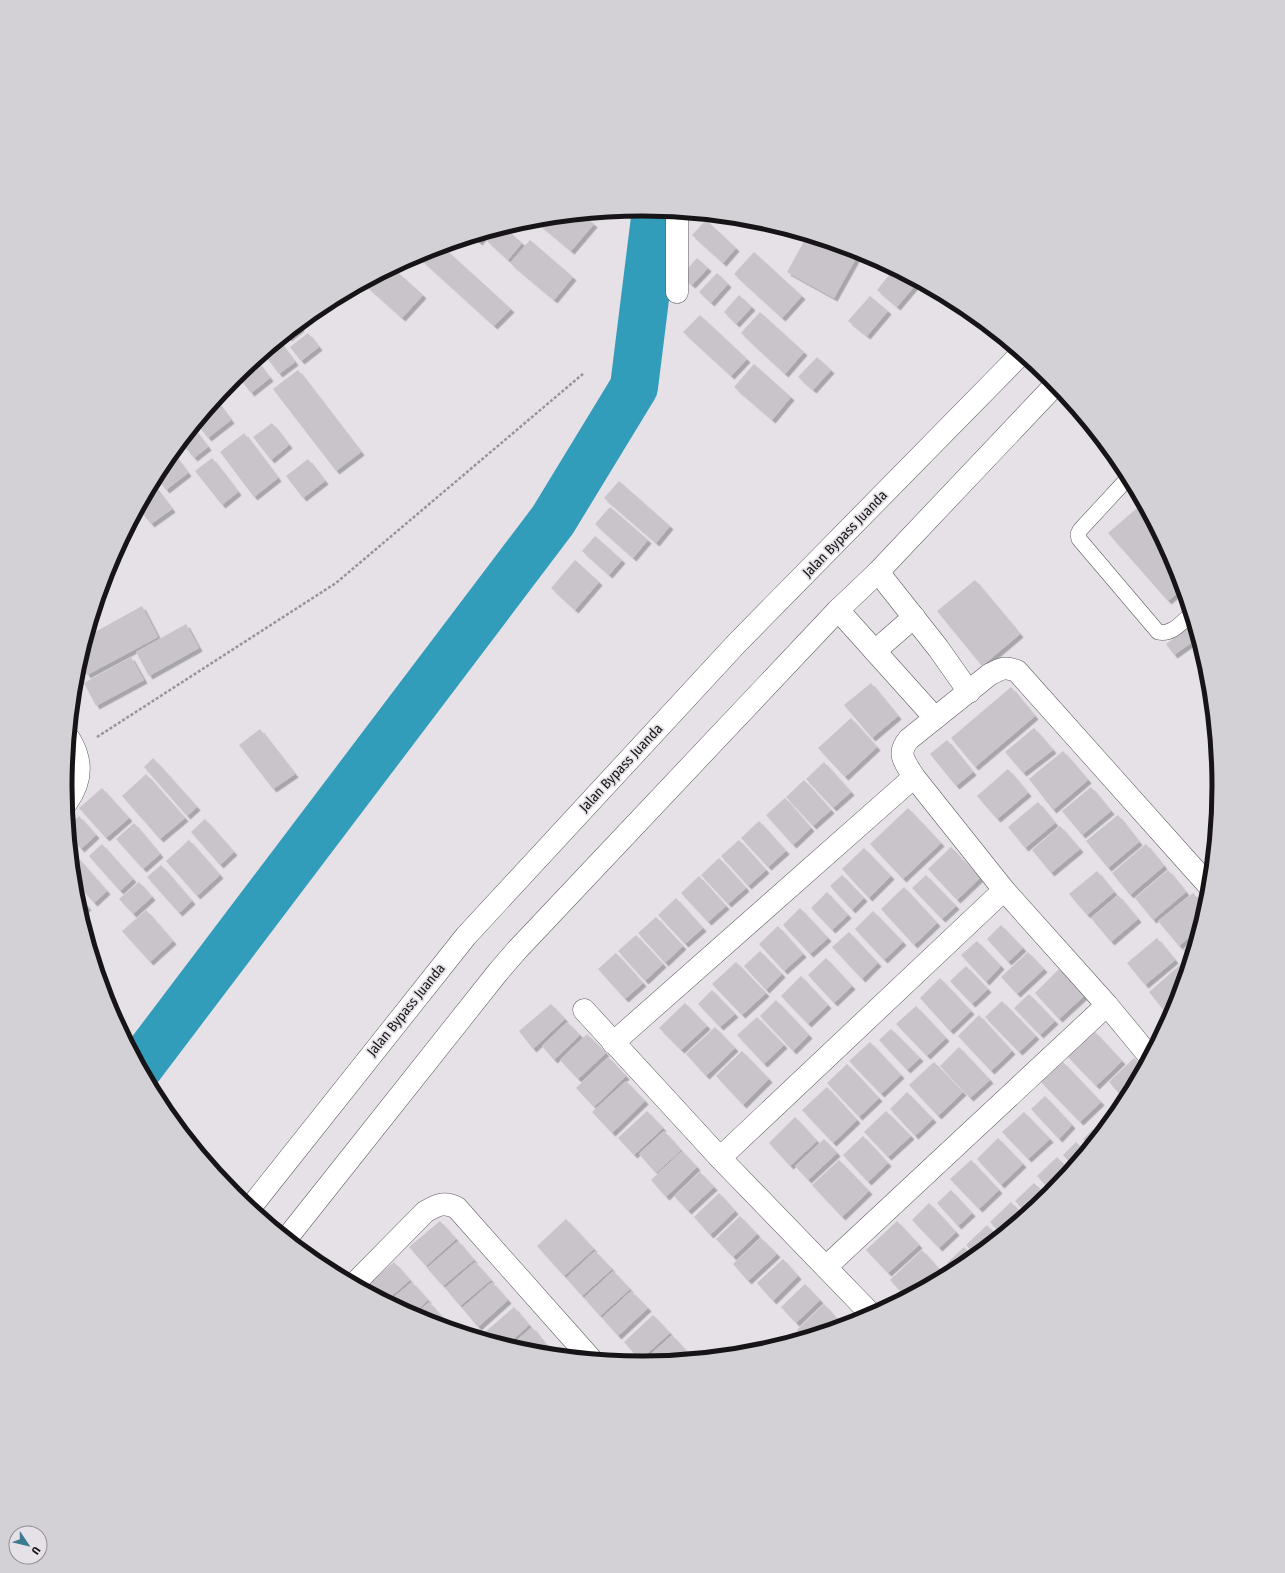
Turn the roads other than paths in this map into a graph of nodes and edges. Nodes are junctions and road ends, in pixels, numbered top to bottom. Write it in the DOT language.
graph roads {
  1 [pos="677,217"];
  2 [pos="677,292"];
  3 [pos="1018,357"];
  4 [pos="1051,389"];
  5 [pos="1125,482"];
  6 [pos="878,572"];
  7 [pos="838,610"];
  8 [pos="914,617"];
  9 [pos="1187,617"];
  10 [pos="875,651"];
  11 [pos="969,692"];
  12 [pos="935,718"];
  13 [pos="73,746"];
  14 [pos="914,777"];
  15 [pos="72,794"];
  16 [pos="1205,881"];
  17 [pos="1004,890"];
  18 [pos="1107,1005"];
  19 [pos="584,1010"];
  20 [pos="613,1042"];
  21 [pos="1147,1053"];
  22 [pos="720,1158"];
  23 [pos="254,1203"];
  24 [pos="290,1235"];
  25 [pos="826,1267"];
  26 [pos="357,1281"];
  27 [pos="868,1311"];
  28 [pos="587,1354"];
  1 -- 2 [label="street"];
  3 -- 23 [label="street, Jalan Bypass Juanda"];
  4 -- 6 [label="street"];
  5 -- 9 [label="lane"];
  6 -- 7 [label="street"];
  6 -- 8 [label="street"];
  7 -- 10 [label="street"];
  7 -- 24 [label="street"];
  8 -- 10 [label="street"];
  8 -- 11 [label="street"];
  10 -- 12 [label="street"];
  11 -- 12 [label="street"];
  11 -- 16 [label="street"];
  12 -- 14 [label="street"];
  13 -- 15 [label="street"];
  14 -- 17 [label="street"];
  14 -- 20 [label="street"];
  17 -- 18 [label="street"];
  17 -- 22 [label="street"];
  18 -- 21 [label="street"];
  18 -- 25 [label="street"];
  19 -- 20 [label="street"];
  20 -- 22 [label="street"];
  22 -- 25 [label="street"];
  25 -- 27 [label="street"];
  26 -- 28 [label="street"];
}
